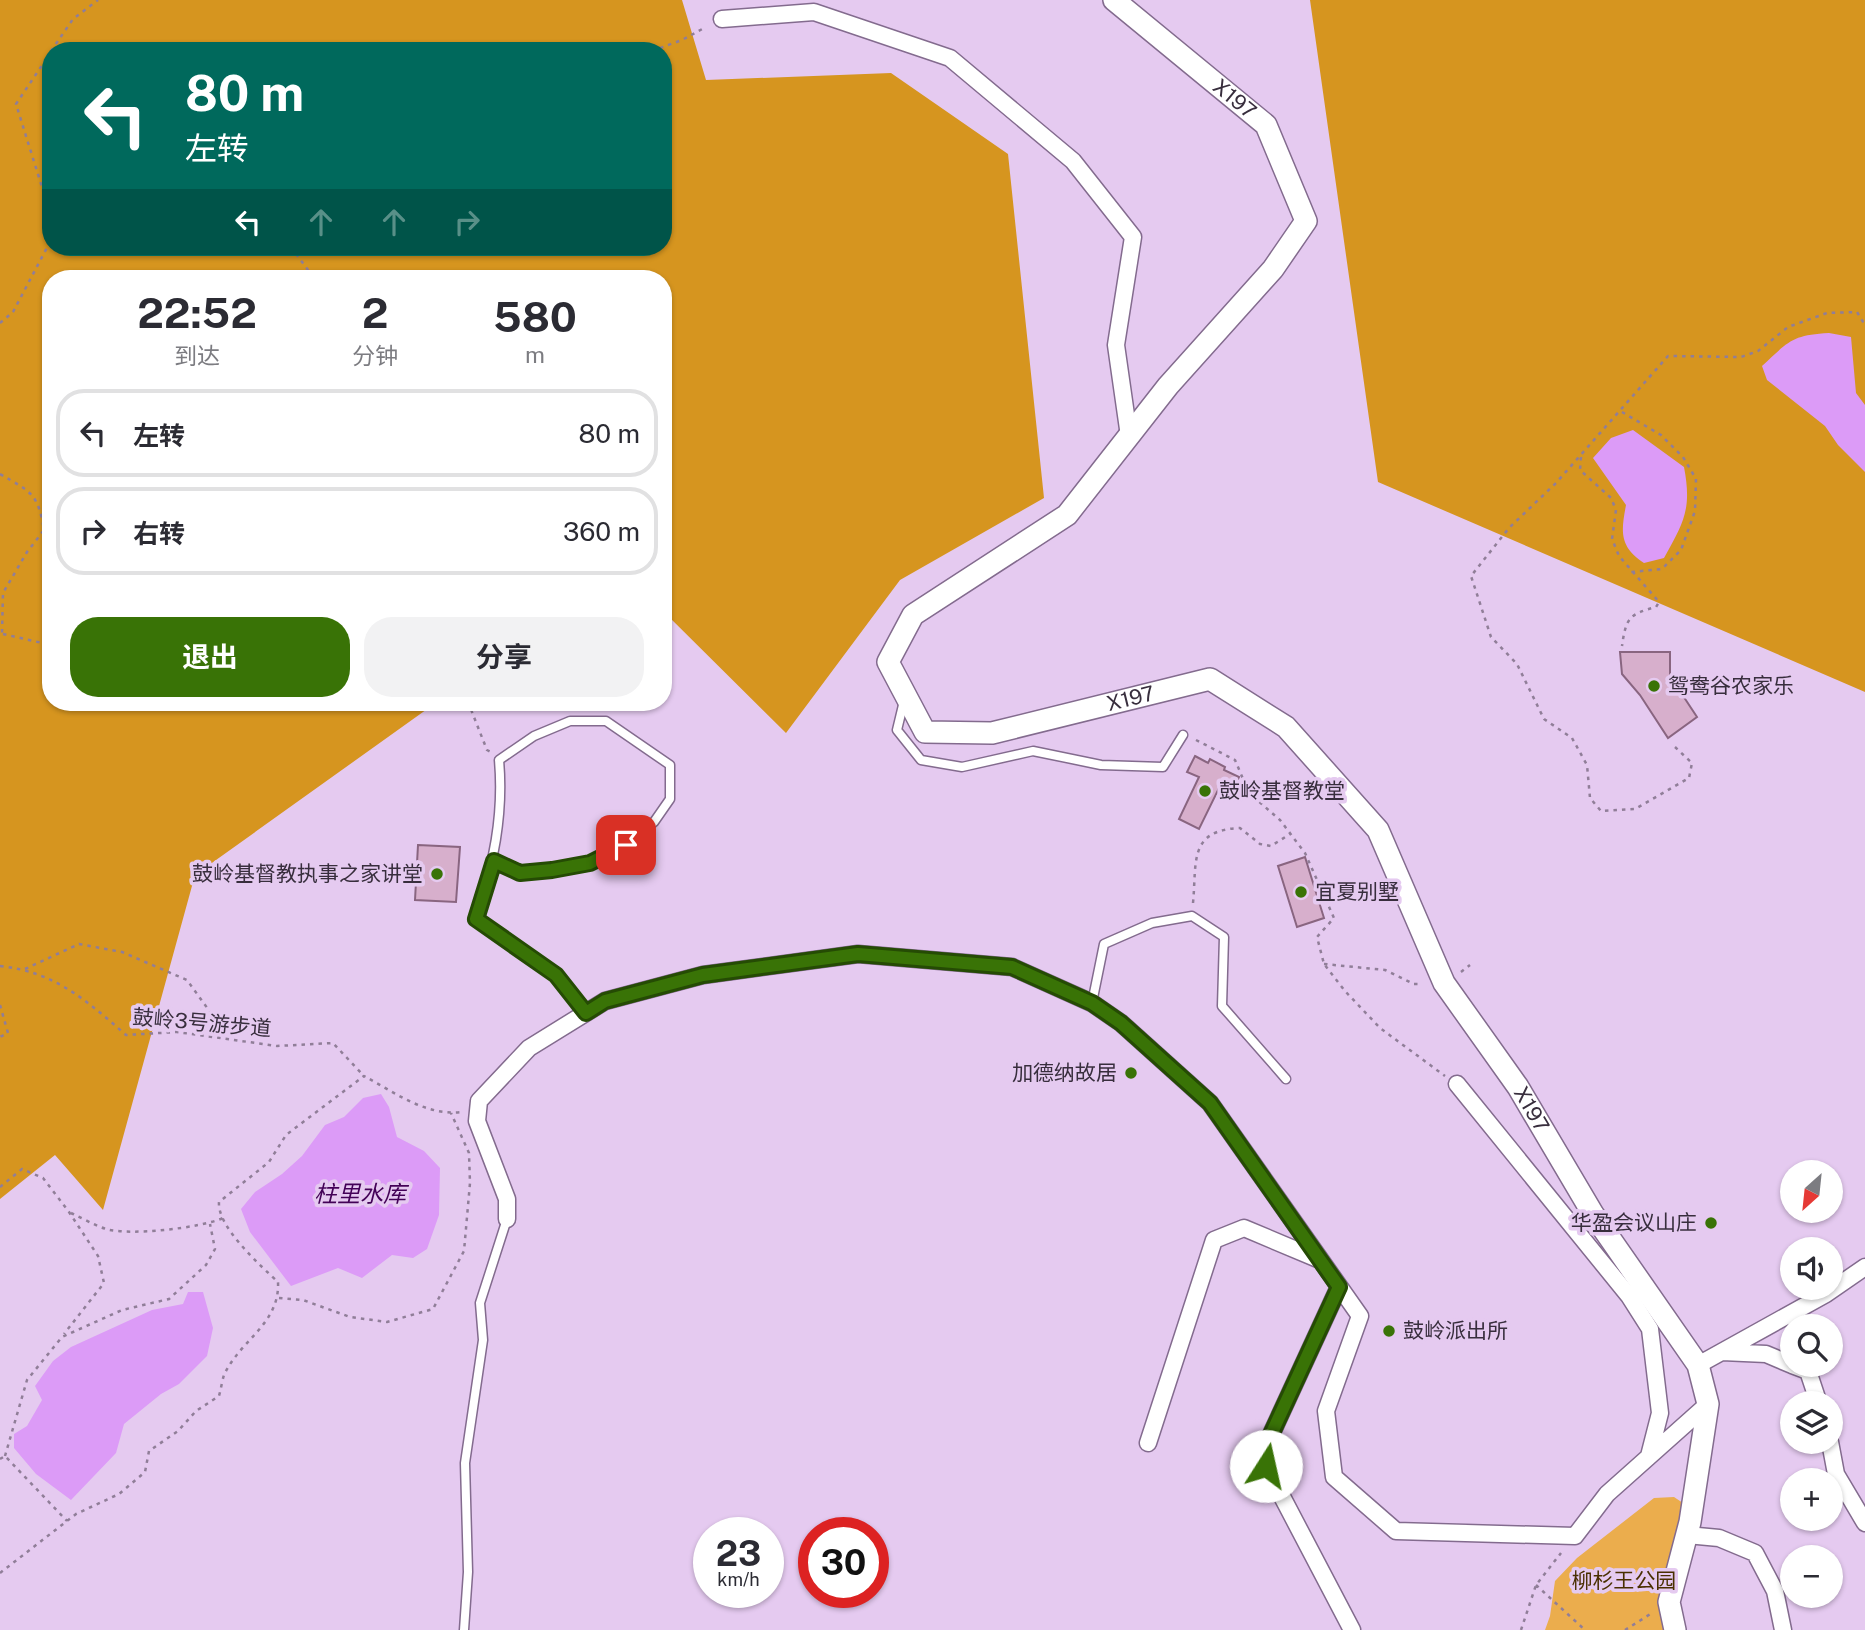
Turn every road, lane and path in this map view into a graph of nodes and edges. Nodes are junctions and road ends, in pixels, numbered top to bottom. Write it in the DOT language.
graph roads {
  1 [pos="98,0"];
  2 [pos="1114,0"];
  3 [pos="722,19"];
  4 [pos="57,42"];
  5 [pos="672,44"];
  6 [pos="42,65"];
  7 [pos="42,187"];
  8 [pos="43,256"];
  9 [pos="0,323"];
  10 [pos="1865,325"];
  11 [pos="1621,411"];
  12 [pos="1129,436"];
  13 [pos="1581,457"];
  14 [pos="0,474"];
  15 [pos="42,518"];
  16 [pos="42,533"];
  17 [pos="1630,572"];
  18 [pos="1,633"];
  19 [pos="42,643"];
  20 [pos="1622,646"];
  21 [pos="905,695"];
  22 [pos="472,711"];
  23 [pos="1183,735"];
  24 [pos="1675,747"];
  25 [pos="499,760"];
  26 [pos="1290,834"];
  27 [pos="494,861"];
  28 [pos="1192,916"];
  29 [pos="1324,964"];
  30 [pos="1470,965"];
  31 [pos="0,966"];
  32 [pos="25,969"];
  33 [pos="1444,983"];
  34 [pos="1092,1003"];
  35 [pos="0,1005"];
  36 [pos="586,1013"];
  37 [pos="0,1037"];
  38 [pos="226,1040"];
  39 [pos="364,1076"];
  40 [pos="1286,1079"];
  41 [pos="1457,1084"];
  42 [pos="478,1110"];
  43 [pos="451,1113"];
  44 [pos="0,1187"];
  45 [pos="69,1212"];
  46 [pos="223,1218"];
  47 [pos="507,1219"];
  48 [pos="210,1224"];
  49 [pos="1320,1259"];
  50 [pos="1865,1268"];
  51 [pos="1339,1287"];
  52 [pos="1629,1296"];
  53 [pos="279,1298"];
  54 [pos="1668,1323"];
  55 [pos="62,1336"];
  56 [pos="1722,1352"];
  57 [pos="1780,1360"];
  58 [pos="1698,1365"];
  59 [pos="1707,1404"];
  60 [pos="1148,1443"];
  61 [pos="1832,1454"];
  62 [pos="5,1456"];
  63 [pos="1649,1456"];
  64 [pos="0,1459"];
  65 [pos="67,1521"];
  66 [pos="1865,1523"];
  67 [pos="1687,1535"];
  68 [pos="1575,1536"];
  69 [pos="0,1573"];
  70 [pos="1536,1585"];
  71 [pos="1669,1602"];
  72 [pos="464,1630"];
  73 [pos="1352,1630"];
  74 [pos="1521,1630"];
  75 [pos="1585,1630"];
  76 [pos="1625,1630"];
  77 [pos="1675,1630"];
  78 [pos="1783,1630"];
  1 -- 4 [label="path"];
  2 -- 12 [label="street, X197 / X197"];
  3 -- 5 [label="path"];
  3 -- 12 [label="street"];
  6 -- 7 [label="path"];
  8 -- 9 [label="path"];
  10 -- 11 [label="path"];
  11 -- 13 [label="path"];
  11 -- 17 [label="path"];
  12 -- 21 [label="street, X197 / X197"];
  13 -- 17 [label="path"];
  13 -- 24 [label="path"];
  14 -- 15 [label="path"];
  16 -- 18 [label="path"];
  17 -- 20 [label="path"];
  18 -- 19 [label="path"];
  21 -- 23 [label="lane"];
  21 -- 33 [label="street, X197 / X197"];
  22 -- 25 [label="path"];
  23 -- 26 [label="path"];
  25 -- 27 [label="lane"];
  25 -- 27 [label="lane"];
  26 -- 28 [label="path"];
  26 -- 29 [label="path"];
  27 -- 36 [label="lane"];
  28 -- 34 [label="lane"];
  28 -- 40 [label="lane"];
  29 -- 33 [label="path"];
  29 -- 41 [label="path"];
  30 -- 33 [label="path"];
  31 -- 32 [label="path, 鼓岭3号游步道"];
  32 -- 38 [label="path, 鼓岭3号游步道"];
  32 -- 38 [label="path"];
  33 -- 54 [label="street, X197 / X197"];
  34 -- 36 [label="street"];
  34 -- 49 [label="street"];
  35 -- 37 [label="path"];
  36 -- 42 [label="street"];
  38 -- 39 [label="path, 鼓岭3号游步道"];
  39 -- 43 [label="path"];
  39 -- 46 [label="path"];
  41 -- 52 [label="street"];
  42 -- 43 [label="path"];
  42 -- 47 [label="street"];
  43 -- 53 [label="path"];
  44 -- 45 [label="path"];
  45 -- 48 [label="path"];
  45 -- 55 [label="path"];
  46 -- 48 [label="path"];
  46 -- 53 [label="path"];
  47 -- 72 [label="lane"];
  48 -- 55 [label="path"];
  49 -- 51 [label="street"];
  49 -- 60 [label="street"];
  50 -- 56 [label="street"];
  51 -- 68 [label="street"];
  51 -- 73 [label="street"];
  52 -- 54 [label="street"];
  52 -- 63 [label="street"];
  53 -- 65 [label="path"];
  54 -- 58 [label="street, X197 / X197"];
  55 -- 62 [label="path"];
  56 -- 57 [label="street"];
  56 -- 58 [label="street"];
  58 -- 59 [label="street, X197 / X197"];
  59 -- 63 [label="street"];
  59 -- 67 [label="street, X197 / X197"];
  61 -- 66 [label="street"];
  62 -- 64 [label="path"];
  62 -- 65 [label="path"];
  63 -- 68 [label="street"];
  65 -- 69 [label="path"];
  67 -- 71 [label="street, X197 / X197"];
  67 -- 78 [label="street"];
  68 -- 70 [label="path"];
  70 -- 74 [label="path"];
  70 -- 75 [label="path"];
  71 -- 76 [label="path"];
  71 -- 77 [label="street, X197 / X197"];
}
